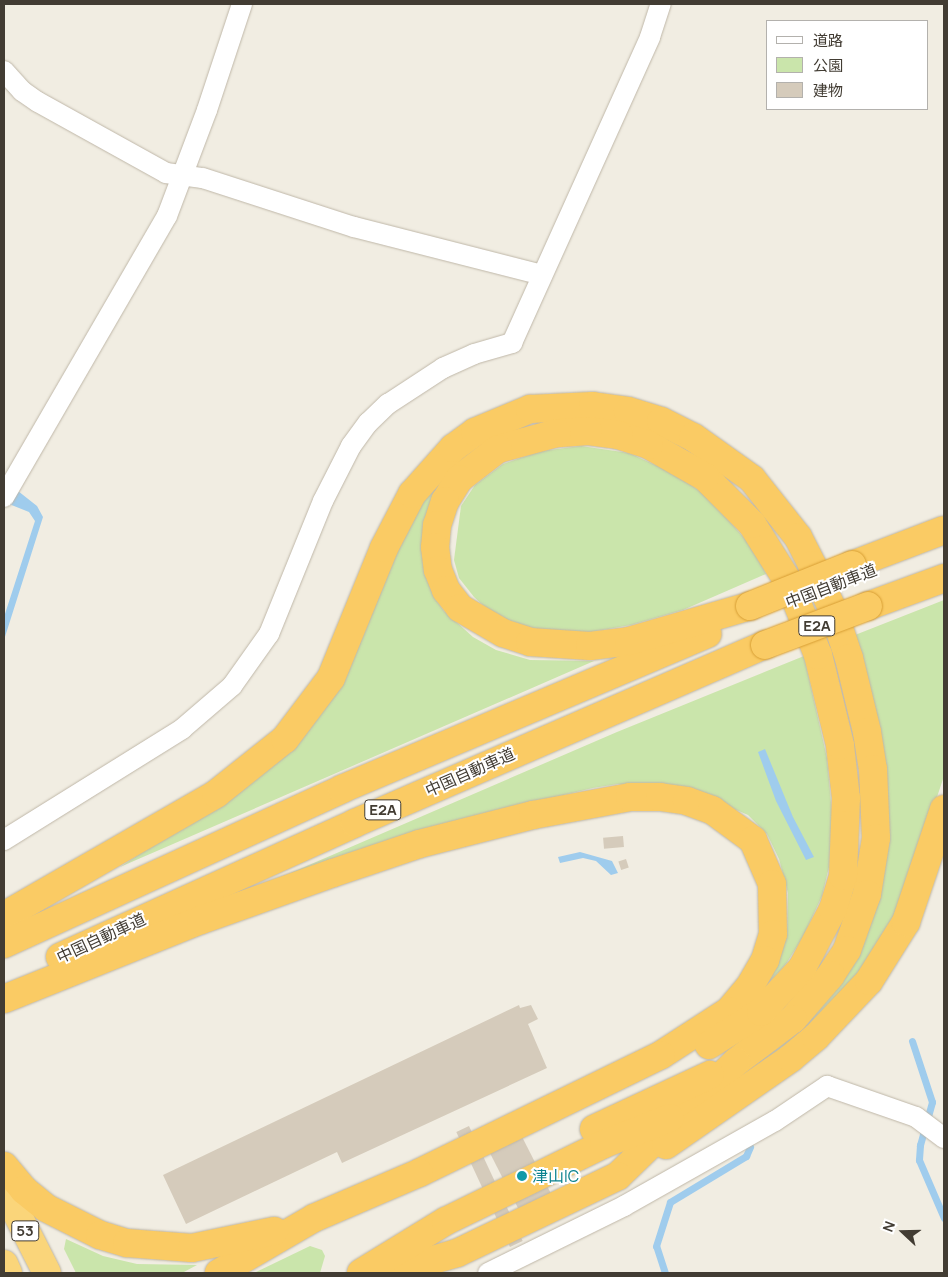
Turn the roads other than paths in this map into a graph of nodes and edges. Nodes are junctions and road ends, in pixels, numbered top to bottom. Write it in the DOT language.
graph roads {
  1 [pos="242,4"];
  2 [pos="661,4"];
  3 [pos="4,71"];
  4 [pos="183,176"];
  5 [pos="542,275"];
  6 [pos="4,497"];
  7 [pos="944,530"];
  8 [pos="944,542"];
  9 [pos="854,571"];
  10 [pos="944,578"];
  11 [pos="752,610"];
  12 [pos="944,809"];
  13 [pos="4,840"];
  14 [pos="4,916"];
  15 [pos="4,944"];
  16 [pos="4,983"];
  17 [pos="4,999"];
  18 [pos="738,1029"];
  19 [pos="661,1055"];
  20 [pos="736,1062"];
  21 [pos="757,1083"];
  22 [pos="678,1115"];
  23 [pos="591,1120"];
  24 [pos="944,1138"];
  25 [pos="4,1166"];
  26 [pos="618,1176"];
  27 [pos="4,1188"];
  28 [pos="429,1201"];
  29 [pos="314,1218"];
  30 [pos="4,1264"];
  31 [pos="225,1270"];
  32 [pos="8,1273"];
  33 [pos="46,1273"];
  34 [pos="340,1273"];
  35 [pos="356,1273"];
  36 [pos="361,1273"];
  37 [pos="370,1273"];
  38 [pos="388,1273"];
  39 [pos="488,1273"];
  1 -- 4 [label="street"];
  2 -- 5 [label="street"];
  3 -- 4 [label="street"];
  4 -- 5 [label="street"];
  4 -- 6 [label="street"];
  5 -- 13 [label="street"];
  7 -- 9 [label="highway"];
  8 -- 9 [label="highway, 中国自動車道 / E2A"];
  9 -- 11 [label="highway, 中国自動車道 / E2A"];
  10 -- 16 [label="highway, 中国自動車道 / E2A, bridge"];
  11 -- 15 [label="highway, 中国自動車道 / E2A"];
  11 -- 18 [label="highway"];
  12 -- 21 [label="highway"];
  14 -- 20 [label="highway"];
  17 -- 19 [label="highway"];
  18 -- 19 [label="highway"];
  18 -- 23 [label="highway"];
  19 -- 23 [label="highway"];
  19 -- 29 [label="highway"];
  20 -- 22 [label="highway"];
  20 -- 23 [label="highway"];
  21 -- 22 [label="highway"];
  21 -- 26 [label="highway"];
  22 -- 23 [label="highway"];
  22 -- 26 [label="highway"];
  22 -- 36 [label="highway"];
  22 -- 37 [label="highway"];
  23 -- 28 [label="highway"];
  24 -- 39 [label="street"];
  25 -- 29 [label="highway"];
  26 -- 38 [label="highway"];
  27 -- 33 [label="highway, 53"];
  28 -- 29 [label="highway"];
  28 -- 31 [label="highway"];
  28 -- 34 [label="highway"];
  28 -- 35 [label="highway"];
  29 -- 31 [label="highway"];
  30 -- 32 [label="highway, 53"];
}
